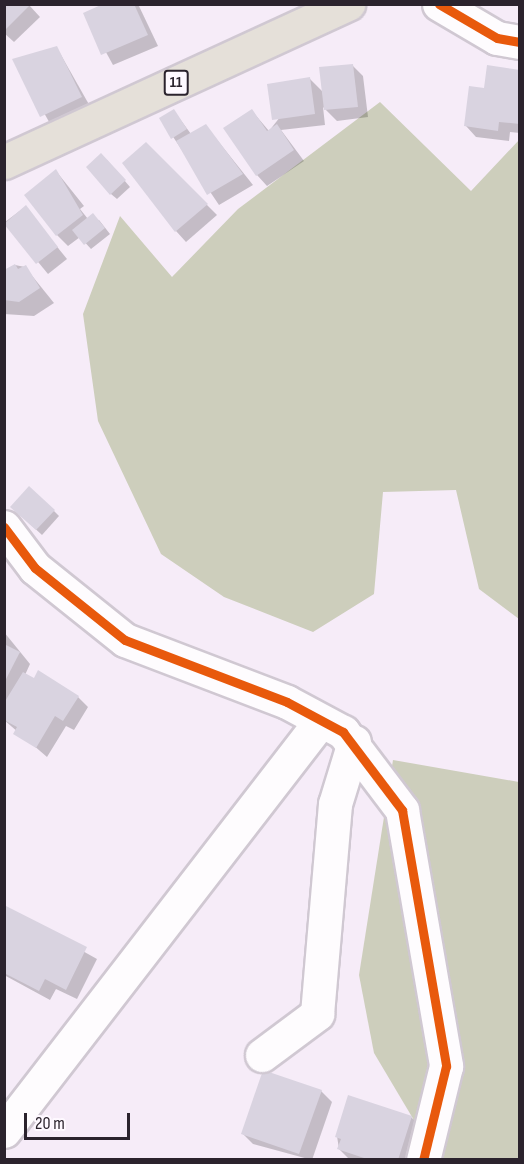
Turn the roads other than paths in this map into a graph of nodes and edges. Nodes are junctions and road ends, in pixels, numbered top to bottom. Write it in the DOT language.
graph roads {
  1 [pos="348,4"];
  2 [pos="439,4"];
  3 [pos="519,42"];
  4 [pos="4,162"];
  5 [pos="4,527"];
  6 [pos="319,723"];
  7 [pos="354,742"];
  8 [pos="262,1055"];
  9 [pos="4,1131"];
  10 [pos="423,1160"];
  1 -- 4 [label="main road, 11"];
  2 -- 3 [label="street"];
  5 -- 6 [label="street"];
  6 -- 7 [label="street"];
  6 -- 9 [label="street"];
  7 -- 8 [label="street"];
  7 -- 10 [label="street"];
}
